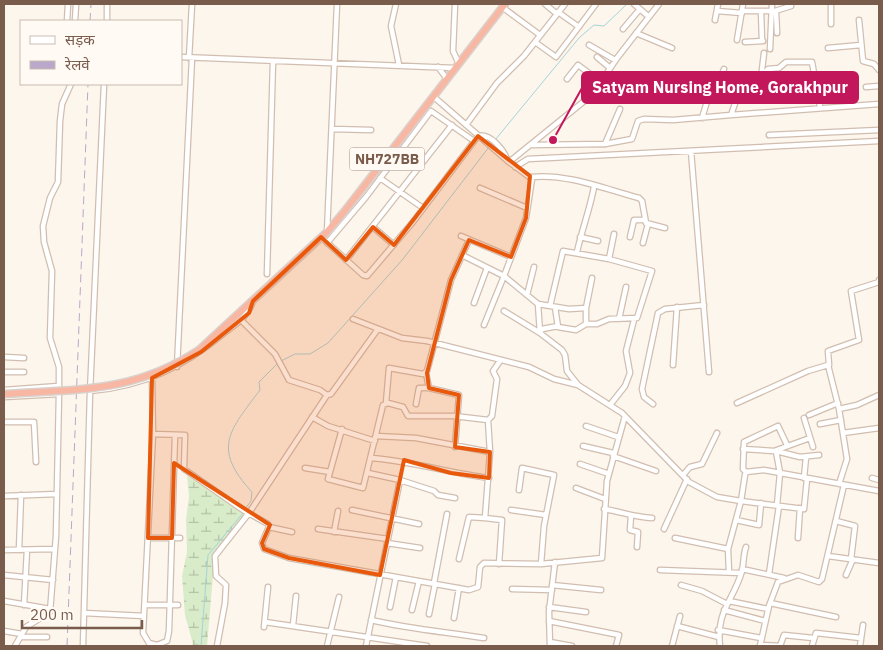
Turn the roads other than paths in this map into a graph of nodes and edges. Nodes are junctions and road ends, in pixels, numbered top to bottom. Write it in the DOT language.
graph roads {
  1 [pos="68,4"];
  2 [pos="76,4"];
  3 [pos="107,4"];
  4 [pos="192,4"];
  5 [pos="337,4"];
  6 [pos="396,4"];
  7 [pos="455,4"];
  8 [pos="545,4"];
  9 [pos="565,4"];
  10 [pos="596,4"];
  11 [pos="634,4"];
  12 [pos="658,4"];
  13 [pos="718,4"];
  14 [pos="743,4"];
  15 [pos="772,4"];
  16 [pos="832,4"];
  17 [pos="504,5"];
  18 [pos="791,6"];
  19 [pos="640,9"];
  20 [pos="717,11"];
  21 [pos="773,11"];
  22 [pos="742,12"];
  23 [pos="761,12"];
  24 [pos="558,13"];
  25 [pos="648,16"];
  26 [pos="67,20"];
  27 [pos="75,20"];
  28 [pos="107,20"];
  29 [pos="715,20"];
  30 [pos="859,20"];
  31 [pos="831,24"];
  32 [pos="579,27"];
  33 [pos="623,29"];
  34 [pos="636,33"];
  35 [pos="777,33"];
  36 [pos="540,36"];
  37 [pos="737,40"];
  38 [pos="762,41"];
  39 [pos="770,41"];
  40 [pos="535,42"];
  41 [pos="745,42"];
  42 [pos="589,45"];
  43 [pos="861,45"];
  44 [pos="672,48"];
  45 [pos="828,48"];
  46 [pos="770,49"];
  47 [pos="764,53"];
  48 [pos="182,57"];
  49 [pos="597,57"];
  50 [pos="190,58"];
  51 [pos="615,60"];
  52 [pos="273,61"];
  53 [pos="335,62"];
  54 [pos="399,65"];
  55 [pos="437,66"];
  56 [pos="457,66"];
  57 [pos="610,68"];
  58 [pos="724,69"];
  59 [pos="879,70"];
  60 [pos="761,78"];
  61 [pos="447,79"];
  62 [pos="567,79"];
  63 [pos="601,82"];
  64 [pos="71,85"];
  65 [pos="104,85"];
  66 [pos="879,86"];
  67 [pos="866,87"];
  68 [pos="434,97"];
  69 [pos="879,104"];
  70 [pos="820,108"];
  71 [pos="620,109"];
  72 [pos="731,115"];
  73 [pos="702,118"];
  74 [pos="452,125"];
  75 [pos="466,125"];
  76 [pos="332,129"];
  77 [pos="371,130"];
  78 [pos="879,130"];
  79 [pos="769,135"];
  80 [pos="478,136"];
  81 [pos="488,140"];
  82 [pos="404,141"];
  83 [pos="474,141"];
  84 [pos="879,141"];
  85 [pos="605,144"];
  86 [pos="531,145"];
  87 [pos="691,151"];
  88 [pos="506,160"];
  89 [pos="514,167"];
  90 [pos="531,177"];
  91 [pos="380,178"];
  92 [pos="594,187"];
  93 [pos="480,188"];
  94 [pos="400,193"];
  95 [pos="423,208"];
  96 [pos="527,208"];
  97 [pos="646,222"];
  98 [pos="373,227"];
  99 [pos="665,228"];
  100 [pos="327,232"];
  101 [pos="614,234"];
  102 [pos="461,236"];
  103 [pos="321,237"];
  104 [pos="580,237"];
  105 [pos="630,237"];
  106 [pos="469,240"];
  107 [pos="598,240"];
  108 [pos="327,242"];
  109 [pos="643,243"];
  110 [pos="394,245"];
  111 [pos="577,252"];
  112 [pos="462,255"];
  113 [pos="511,257"];
  114 [pos="609,259"];
  115 [pos="346,260"];
  116 [pos="534,267"];
  117 [pos="487,268"];
  118 [pos="266,274"];
  119 [pos="504,276"];
  120 [pos="592,278"];
  121 [pos="879,280"];
  122 [pos="626,287"];
  123 [pos="526,295"];
  124 [pos="253,301"];
  125 [pos="474,303"];
  126 [pos="538,304"];
  127 [pos="704,305"];
  128 [pos="552,307"];
  129 [pos="586,308"];
  130 [pos="677,308"];
  131 [pos="504,311"];
  132 [pos="353,319"];
  133 [pos="619,319"];
  134 [pos="241,320"];
  135 [pos="634,320"];
  136 [pos="586,324"];
  137 [pos="484,325"];
  138 [pos="558,326"];
  139 [pos="378,329"];
  140 [pos="540,333"];
  141 [pos="435,343"];
  142 [pos="4,357"];
  143 [pos="24,358"];
  144 [pos="500,361"];
  145 [pos="673,365"];
  146 [pos="829,365"];
  147 [pos="177,367"];
  148 [pos="4,372"];
  149 [pos="24,372"];
  150 [pos="709,372"];
  151 [pos="426,373"];
  152 [pos="152,378"];
  153 [pos="578,385"];
  154 [pos="59,386"];
  155 [pos="430,388"];
  156 [pos="4,390"];
  157 [pos="90,391"];
  158 [pos="59,394"];
  159 [pos="327,395"];
  160 [pos="4,396"];
  161 [pos="878,397"];
  162 [pos="737,402"];
  163 [pos="386,403"];
  164 [pos="416,404"];
  165 [pos="652,404"];
  166 [pos="610,405"];
  167 [pos="839,406"];
  168 [pos="809,415"];
  169 [pos="625,416"];
  170 [pos="312,417"];
  171 [pos="460,417"];
  172 [pos="804,418"];
  173 [pos="488,420"];
  174 [pos="841,420"];
  175 [pos="4,422"];
  176 [pos="820,424"];
  177 [pos="586,426"];
  178 [pos="879,428"];
  179 [pos="342,429"];
  180 [pos="717,433"];
  181 [pos="842,433"];
  182 [pos="153,434"];
  183 [pos="175,435"];
  184 [pos="618,437"];
  185 [pos="375,438"];
  186 [pos="810,438"];
  187 [pos="787,445"];
  188 [pos="583,446"];
  189 [pos="456,447"];
  190 [pos="813,447"];
  191 [pos="743,449"];
  192 [pos="776,451"];
  193 [pos="490,452"];
  194 [pos="613,454"];
  195 [pos="819,455"];
  196 [pos="806,457"];
  197 [pos="371,458"];
  198 [pos="36,462"];
  199 [pos="580,464"];
  200 [pos="305,468"];
  201 [pos="174,469"];
  202 [pos="184,469"];
  203 [pos="656,471"];
  204 [pos="330,472"];
  205 [pos="746,472"];
  206 [pos="368,473"];
  207 [pos="780,473"];
  208 [pos="609,474"];
  209 [pos="685,477"];
  210 [pos="489,478"];
  211 [pos="872,478"];
  212 [pos="806,479"];
  213 [pos="400,480"];
  214 [pos="879,480"];
  215 [pos="842,485"];
  216 [pos="576,488"];
  217 [pos="520,490"];
  218 [pos="879,491"];
  219 [pos="57,494"];
  220 [pos="21,495"];
  221 [pos="4,496"];
  222 [pos="455,498"];
  223 [pos="605,499"];
  224 [pos="741,501"];
  225 [pos="761,503"];
  226 [pos="778,505"];
  227 [pos="800,508"];
  228 [pos="604,509"];
  229 [pos="352,510"];
  230 [pos="511,510"];
  231 [pos="338,511"];
  232 [pos="247,512"];
  233 [pos="447,514"];
  234 [pos="546,515"];
  235 [pos="631,515"];
  236 [pos="392,518"];
  237 [pos="485,518"];
  238 [pos="652,518"];
  239 [pos="736,520"];
  240 [pos="836,521"];
  241 [pos="419,524"];
  242 [pos="269,527"];
  243 [pos="318,529"];
  244 [pos="664,529"];
  245 [pos="292,532"];
  246 [pos="334,532"];
  247 [pos="148,538"];
  248 [pos="172,538"];
  249 [pos="180,538"];
  250 [pos="676,538"];
  251 [pos="798,538"];
  252 [pos="388,541"];
  253 [pos="636,547"];
  254 [pos="746,547"];
  255 [pos="420,548"];
  256 [pos="55,549"];
  257 [pos="728,549"];
  258 [pos="4,550"];
  259 [pos="19,550"];
  260 [pos="27,550"];
  261 [pos="828,556"];
  262 [pos="459,559"];
  263 [pos="852,559"];
  264 [pos="555,562"];
  265 [pos="879,563"];
  266 [pos="499,564"];
  267 [pos="541,564"];
  268 [pos="660,570"];
  269 [pos="742,571"];
  270 [pos="729,572"];
  271 [pos="380,574"];
  272 [pos="769,574"];
  273 [pos="4,575"];
  274 [pos="846,575"];
  275 [pos="396,577"];
  276 [pos="26,578"];
  277 [pos="784,578"];
  278 [pos="53,580"];
  279 [pos="419,581"];
  280 [pos="435,584"];
  281 [pos="681,586"];
  282 [pos="268,587"];
  283 [pos="552,587"];
  284 [pos="459,588"];
  285 [pos="512,589"];
  286 [pos="601,590"];
  287 [pos="296,596"];
  288 [pos="339,597"];
  289 [pos="4,601"];
  290 [pos="728,603"];
  291 [pos="770,603"];
  292 [pos="145,605"];
  293 [pos="170,605"];
  294 [pos="178,605"];
  295 [pos="24,606"];
  296 [pos="549,607"];
  297 [pos="390,608"];
  298 [pos="50,609"];
  299 [pos="768,609"];
  300 [pos="412,610"];
  301 [pos="724,610"];
  302 [pos="586,612"];
  303 [pos="84,613"];
  304 [pos="429,614"];
  305 [pos="144,616"];
  306 [pos="680,616"];
  307 [pos="836,617"];
  308 [pos="454,618"];
  309 [pos="371,620"];
  310 [pos="550,621"];
  311 [pos="765,621"];
  312 [pos="293,625"];
  313 [pos="863,625"];
  314 [pos="677,626"];
  315 [pos="330,630"];
  316 [pos="718,630"];
  317 [pos="4,631"];
  318 [pos="22,635"];
  319 [pos="369,636"];
  320 [pos="47,637"];
  321 [pos="719,637"];
  322 [pos="484,638"];
  323 [pos="761,638"];
  324 [pos="813,638"];
  325 [pos="861,638"];
  326 [pos="550,644"];
  327 [pos="15,646"];
  328 [pos="83,646"];
  329 [pos="217,646"];
  330 [pos="327,646"];
  331 [pos="366,646"];
  332 [pos="427,646"];
  333 [pos="572,646"];
  334 [pos="616,646"];
  335 [pos="672,646"];
  336 [pos="720,646"];
  337 [pos="760,646"];
  338 [pos="780,646"];
  339 [pos="812,646"];
  340 [pos="860,646"];
  1 -- 26 [label="street"];
  2 -- 27 [label="street"];
  3 -- 28 [label="street"];
  4 -- 50 [label="street"];
  5 -- 53 [label="street"];
  6 -- 54 [label="street"];
  7 -- 56 [label="street"];
  8 -- 24 [label="street"];
  9 -- 24 [label="street"];
  10 -- 32 [label="street"];
  11 -- 19 [label="street"];
  12 -- 25 [label="street"];
  13 -- 20 [label="street"];
  14 -- 22 [label="street"];
  15 -- 21 [label="street"];
  16 -- 31 [label="street"];
  17 -- 36 [label="street"];
  17 -- 56 [label="highway, NH727BB"];
  18 -- 21 [label="street"];
  19 -- 25 [label="street"];
  19 -- 33 [label="street"];
  20 -- 22 [label="street"];
  20 -- 29 [label="street"];
  21 -- 23 [label="street"];
  21 -- 35 [label="street"];
  21 -- 39 [label="street"];
  22 -- 23 [label="street"];
  22 -- 37 [label="street"];
  23 -- 38 [label="street"];
  24 -- 32 [label="street"];
  24 -- 36 [label="street"];
  25 -- 34 [label="street"];
  30 -- 43 [label="street"];
  32 -- 40 [label="street"];
  34 -- 44 [label="street"];
  34 -- 51 [label="street"];
  36 -- 40 [label="street"];
  38 -- 39 [label="street"];
  38 -- 41 [label="street"];
  39 -- 46 [label="street"];
  40 -- 75 [label="street"];
  42 -- 51 [label="street"];
  43 -- 45 [label="street"];
  43 -- 59 [label="street"];
  47 -- 60 [label="street"];
  48 -- 50 [label="street"];
  49 -- 57 [label="street"];
  50 -- 52 [label="street"];
  50 -- 147 [label="street"];
  51 -- 57 [label="street"];
  52 -- 53 [label="street"];
  52 -- 118 [label="street"];
  53 -- 54 [label="street"];
  53 -- 76 [label="street"];
  54 -- 55 [label="street"];
  55 -- 56 [label="street"];
  55 -- 61 [label="street"];
  56 -- 61 [label="highway, NH727BB"];
  57 -- 63 [label="street"];
  58 -- 73 [label="street"];
  60 -- 70 [label="street"];
  60 -- 72 [label="street"];
  61 -- 68 [label="highway, NH727BB"];
  62 -- 63 [label="street"];
  63 -- 86 [label="street"];
  64 -- 154 [label="street"];
  65 -- 157 [label="street"];
  66 -- 67 [label="street"];
  68 -- 75 [label="street"];
  68 -- 82 [label="highway, NH727BB"];
  69 -- 70 [label="street"];
  70 -- 72 [label="street"];
  71 -- 85 [label="street"];
  72 -- 73 [label="street"];
  73 -- 85 [label="street"];
  74 -- 82 [label="street"];
  74 -- 83 [label="street"];
  74 -- 94 [label="street"];
  75 -- 80 [label="street"];
  76 -- 77 [label="street"];
  76 -- 100 [label="street"];
  78 -- 79 [label="street"];
  80 -- 81 [label="street"];
  80 -- 83 [label="street"];
  81 -- 88 [label="street"];
  81 -- 88 [label="street"];
  82 -- 91 [label="street"];
  82 -- 100 [label="highway, NH727BB"];
  83 -- 95 [label="street"];
  84 -- 87 [label="street"];
  85 -- 86 [label="street"];
  86 -- 88 [label="street"];
  87 -- 89 [label="street"];
  87 -- 127 [label="street"];
  88 -- 89 [label="street"];
  89 -- 90 [label="street"];
  90 -- 92 [label="street"];
  90 -- 96 [label="street"];
  91 -- 94 [label="street"];
  91 -- 108 [label="street"];
  92 -- 97 [label="street"];
  92 -- 104 [label="street"];
  93 -- 96 [label="street"];
  94 -- 95 [label="street"];
  94 -- 98 [label="street"];
  95 -- 110 [label="street"];
  96 -- 113 [label="street"];
  97 -- 99 [label="street"];
  97 -- 105 [label="street"];
  97 -- 109 [label="street"];
  98 -- 110 [label="street"];
  98 -- 115 [label="street"];
  100 -- 103 [label="highway, NH727BB"];
  101 -- 114 [label="street"];
  102 -- 106 [label="street"];
  103 -- 108 [label="street"];
  103 -- 124 [label="highway, NH727BB"];
  104 -- 107 [label="street"];
  104 -- 111 [label="street"];
  106 -- 112 [label="street"];
  106 -- 113 [label="street"];
  108 -- 115 [label="street"];
  110 -- 115 [label="street"];
  111 -- 114 [label="street"];
  111 -- 128 [label="street"];
  112 -- 117 [label="street"];
  112 -- 141 [label="street"];
  113 -- 119 [label="street"];
  114 -- 135 [label="street"];
  116 -- 123 [label="street"];
  117 -- 119 [label="street"];
  117 -- 125 [label="street"];
  119 -- 123 [label="street"];
  119 -- 137 [label="street"];
  120 -- 129 [label="street"];
  121 -- 146 [label="street"];
  122 -- 133 [label="street"];
  123 -- 126 [label="street"];
  124 -- 134 [label="street"];
  124 -- 160 [label="highway, NH727BB, bridge"];
  126 -- 128 [label="street"];
  126 -- 140 [label="street"];
  127 -- 130 [label="street"];
  127 -- 150 [label="street"];
  128 -- 129 [label="street"];
  128 -- 138 [label="street"];
  129 -- 136 [label="street"];
  130 -- 145 [label="street"];
  130 -- 165 [label="street"];
  131 -- 140 [label="street"];
  132 -- 139 [label="street"];
  133 -- 135 [label="street"];
  133 -- 136 [label="street"];
  134 -- 147 [label="street"];
  134 -- 159 [label="street"];
  135 -- 166 [label="street"];
  136 -- 138 [label="street"];
  138 -- 140 [label="street"];
  139 -- 141 [label="street"];
  139 -- 159 [label="street"];
  140 -- 153 [label="street"];
  141 -- 144 [label="street"];
  141 -- 151 [label="street"];
  142 -- 143 [label="street"];
  144 -- 153 [label="street"];
  144 -- 173 [label="street"];
  146 -- 162 [label="street"];
  146 -- 167 [label="street"];
  147 -- 152 [label="street"];
  148 -- 149 [label="street"];
  151 -- 155 [label="street"];
  151 -- 163 [label="street"];
  152 -- 157 [label="street"];
  152 -- 182 [label="street"];
  153 -- 166 [label="street"];
  154 -- 156 [label="street"];
  154 -- 158 [label="street"];
  155 -- 164 [label="street"];
  155 -- 171 [label="street"];
  157 -- 303 [label="street"];
  158 -- 160 [label="street"];
  158 -- 219 [label="street"];
  159 -- 170 [label="street"];
  161 -- 167 [label="street"];
  163 -- 171 [label="street"];
  163 -- 185 [label="street"];
  166 -- 169 [label="street"];
  167 -- 168 [label="street"];
  167 -- 174 [label="street"];
  169 -- 184 [label="street"];
  169 -- 209 [label="street"];
  170 -- 179 [label="street"];
  170 -- 232 [label="street"];
  171 -- 173 [label="street"];
  171 -- 189 [label="street"];
  172 -- 186 [label="street"];
  173 -- 193 [label="street"];
  174 -- 176 [label="street"];
  174 -- 181 [label="street"];
  175 -- 198 [label="street"];
  177 -- 184 [label="street"];
  178 -- 181 [label="street"];
  179 -- 185 [label="street"];
  179 -- 204 [label="street"];
  180 -- 209 [label="street"];
  181 -- 215 [label="street"];
  182 -- 183 [label="street"];
  182 -- 247 [label="street"];
  183 -- 201 [label="street"];
  183 -- 202 [label="street"];
  184 -- 194 [label="street"];
  185 -- 189 [label="street"];
  185 -- 197 [label="street"];
  186 -- 187 [label="street"];
  186 -- 190 [label="street"];
  187 -- 191 [label="street"];
  187 -- 192 [label="street"];
  188 -- 194 [label="street"];
  189 -- 193 [label="street"];
  191 -- 192 [label="street"];
  191 -- 205 [label="street"];
  192 -- 196 [label="street"];
  192 -- 207 [label="street"];
  193 -- 210 [label="street"];
  194 -- 203 [label="street"];
  194 -- 208 [label="street"];
  195 -- 196 [label="street"];
  196 -- 212 [label="street"];
  197 -- 206 [label="street"];
  197 -- 210 [label="street"];
  199 -- 208 [label="street"];
  200 -- 204 [label="street"];
  201 -- 202 [label="street"];
  201 -- 248 [label="street"];
  202 -- 232 [label="street"];
  204 -- 206 [label="street"];
  205 -- 207 [label="street"];
  205 -- 224 [label="street"];
  206 -- 213 [label="street"];
  207 -- 212 [label="street"];
  207 -- 226 [label="street"];
  208 -- 223 [label="street"];
  209 -- 224 [label="street"];
  209 -- 244 [label="street"];
  210 -- 237 [label="street"];
  211 -- 214 [label="street"];
  212 -- 215 [label="street"];
  212 -- 227 [label="street"];
  213 -- 222 [label="street"];
  213 -- 236 [label="street"];
  215 -- 218 [label="street"];
  215 -- 240 [label="street"];
  216 -- 223 [label="street"];
  217 -- 234 [label="street"];
  219 -- 220 [label="street"];
  219 -- 256 [label="street"];
  220 -- 221 [label="street"];
  220 -- 259 [label="street"];
  223 -- 228 [label="street"];
  224 -- 225 [label="street"];
  224 -- 239 [label="street"];
  225 -- 226 [label="street"];
  225 -- 239 [label="street"];
  226 -- 227 [label="street"];
  226 -- 272 [label="street"];
  227 -- 251 [label="street"];
  228 -- 235 [label="street"];
  228 -- 264 [label="street"];
  229 -- 236 [label="street"];
  230 -- 234 [label="street"];
  231 -- 246 [label="street"];
  232 -- 242 [label="street"];
  232 -- 329 [label="street"];
  233 -- 280 [label="street"];
  234 -- 267 [label="street"];
  235 -- 238 [label="street"];
  235 -- 253 [label="street"];
  236 -- 241 [label="street"];
  236 -- 252 [label="street"];
  237 -- 262 [label="street"];
  237 -- 266 [label="street"];
  239 -- 257 [label="street"];
  240 -- 261 [label="street"];
  240 -- 263 [label="street"];
  242 -- 245 [label="street"];
  242 -- 271 [label="street"];
  243 -- 246 [label="street"];
  246 -- 252 [label="street"];
  247 -- 248 [label="street"];
  247 -- 292 [label="street"];
  248 -- 249 [label="street"];
  248 -- 293 [label="street"];
  250 -- 257 [label="street"];
  252 -- 255 [label="street"];
  252 -- 271 [label="street"];
  254 -- 269 [label="street"];
  256 -- 260 [label="street"];
  256 -- 278 [label="street"];
  257 -- 270 [label="street"];
  258 -- 259 [label="street"];
  259 -- 260 [label="street"];
  260 -- 276 [label="street"];
  261 -- 263 [label="street"];
  261 -- 277 [label="street"];
  263 -- 265 [label="street"];
  263 -- 274 [label="street"];
  264 -- 267 [label="street"];
  264 -- 283 [label="street"];
  266 -- 267 [label="street"];
  266 -- 284 [label="street"];
  268 -- 270 [label="street"];
  269 -- 270 [label="street"];
  269 -- 272 [label="street"];
  269 -- 290 [label="street"];
  271 -- 275 [label="street"];
  271 -- 309 [label="street"];
  272 -- 277 [label="street"];
  273 -- 276 [label="street"];
  275 -- 279 [label="street"];
  275 -- 297 [label="street"];
  276 -- 278 [label="street"];
  276 -- 295 [label="street"];
  277 -- 291 [label="street"];
  278 -- 298 [label="street"];
  279 -- 280 [label="street"];
  279 -- 300 [label="street"];
  280 -- 284 [label="street"];
  280 -- 304 [label="street"];
  281 -- 290 [label="street"];
  282 -- 312 [label="street"];
  283 -- 285 [label="street"];
  283 -- 286 [label="street"];
  283 -- 296 [label="street"];
  284 -- 308 [label="street"];
  287 -- 312 [label="street"];
  288 -- 315 [label="street"];
  289 -- 295 [label="street"];
  290 -- 299 [label="street"];
  290 -- 301 [label="street"];
  291 -- 299 [label="street"];
  291 -- 307 [label="street"];
  292 -- 293 [label="street"];
  292 -- 305 [label="street"];
  293 -- 294 [label="street"];
  293 -- 305 [label="street"];
  295 -- 298 [label="street"];
  296 -- 302 [label="street"];
  296 -- 310 [label="street"];
  298 -- 318 [label="street"];
  299 -- 311 [label="street"];
  301 -- 311 [label="street"];
  301 -- 316 [label="street"];
  303 -- 305 [label="street"];
  303 -- 328 [label="street"];
  306 -- 314 [label="street"];
  309 -- 319 [label="street"];
  309 -- 322 [label="street"];
  310 -- 326 [label="street"];
  310 -- 334 [label="street"];
  311 -- 323 [label="street"];
  312 -- 315 [label="street"];
  313 -- 325 [label="street"];
  314 -- 321 [label="street"];
  314 -- 335 [label="street"];
  315 -- 319 [label="street"];
  315 -- 330 [label="street"];
  316 -- 321 [label="street"];
  316 -- 323 [label="street"];
  317 -- 318 [label="street"];
  318 -- 320 [label="street"];
  318 -- 327 [label="street"];
  319 -- 331 [label="street"];
  319 -- 332 [label="street"];
  321 -- 336 [label="street"];
  323 -- 337 [label="street"];
  324 -- 325 [label="street"];
  324 -- 338 [label="street"];
  324 -- 339 [label="street"];
  325 -- 340 [label="street"];
  326 -- 333 [label="street"];
  337 -- 338 [label="street"];
}
